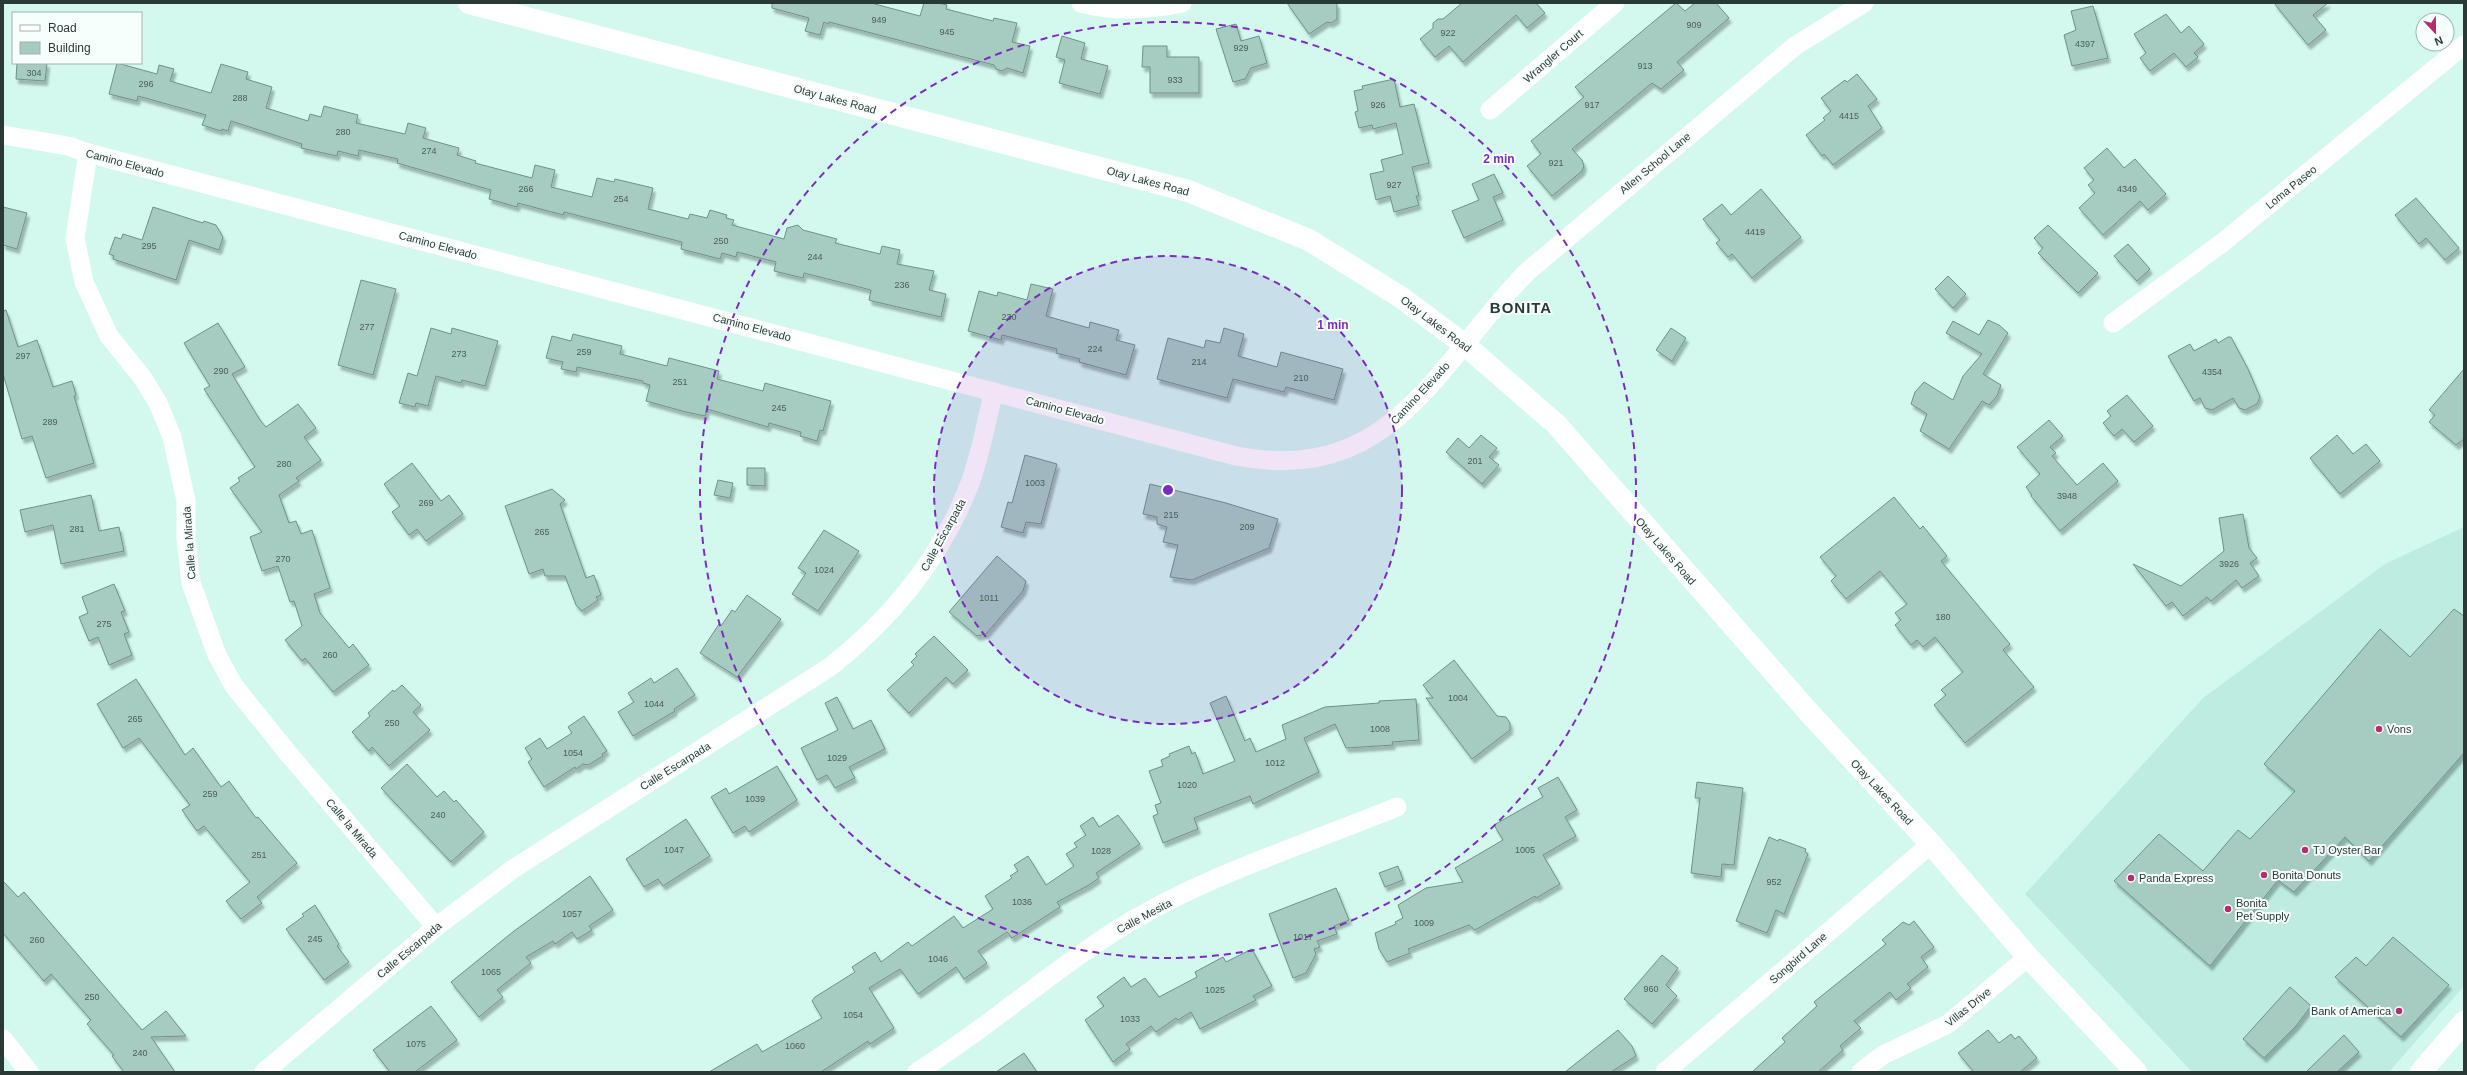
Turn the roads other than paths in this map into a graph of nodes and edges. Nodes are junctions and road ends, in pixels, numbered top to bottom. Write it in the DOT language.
graph roads {
  1 [pos="469,3"];
  2 [pos="1081,3"];
  3 [pos="1182,3"];
  4 [pos="1615,3"];
  5 [pos="1864,3"];
  6 [pos="2464,45"];
  7 [pos="1490,110"];
  8 [pos="3,135"];
  9 [pos="88,153"];
  10 [pos="2113,323"];
  11 [pos="1465,345"];
  12 [pos="994,392"];
  13 [pos="1398,807"];
  14 [pos="1931,844"];
  15 [pos="436,927"];
  16 [pos="2028,957"];
  17 [pos="2464,1022"];
  18 [pos="3,1039"];
  19 [pos="29,1072"];
  20 [pos="264,1072"];
  21 [pos="917,1072"];
  22 [pos="1665,1072"];
  23 [pos="1861,1072"];
  24 [pos="2136,1072"];
  25 [pos="2421,1072"];
  1 -- 11 [label="main road, Otay Lakes Road"];
  2 -- 3 [label="street"];
  4 -- 7 [label="street, Wrangler Court"];
  5 -- 11 [label="street, Allen School Lane"];
  6 -- 10 [label="street, Loma Paseo"];
  8 -- 9 [label="street, Camino Elevado"];
  9 -- 12 [label="street, Camino Elevado"];
  9 -- 15 [label="street, Calle la Mirada"];
  11 -- 12 [label="street, Camino Elevado"];
  11 -- 14 [label="main road, Otay Lakes Road"];
  12 -- 15 [label="street, Calle Escarpada"];
  13 -- 21 [label="street, Calle Mesita"];
  14 -- 16 [label="main road, Otay Lakes Road"];
  14 -- 22 [label="street, Songbird Lane"];
  15 -- 20 [label="street, Calle Escarpada"];
  16 -- 23 [label="street, Villas Drive"];
  16 -- 24 [label="main road, Otay Lakes Road"];
  17 -- 25 [label="main road"];
  18 -- 19 [label="street"];
}
